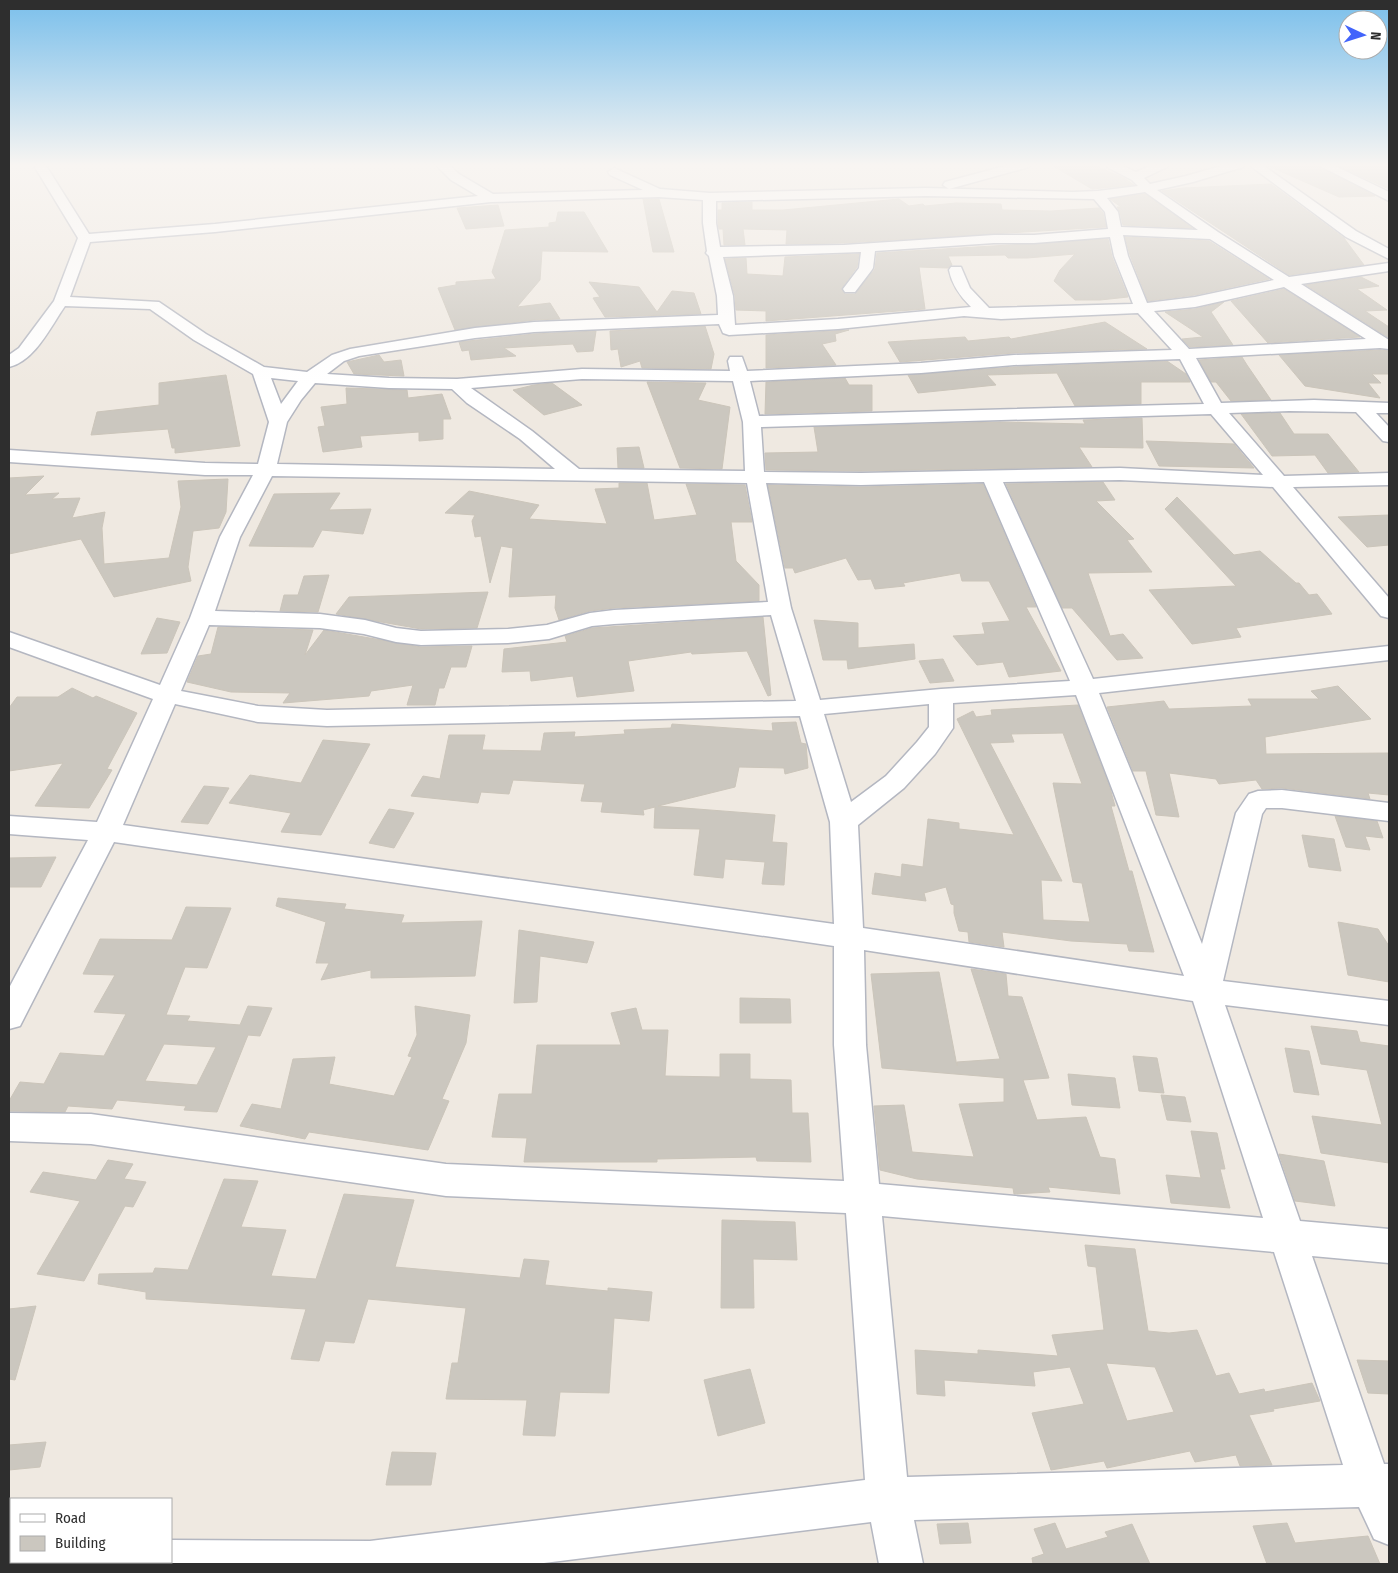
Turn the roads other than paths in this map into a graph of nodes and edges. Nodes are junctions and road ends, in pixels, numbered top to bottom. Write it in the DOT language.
graph roads {
  1 [pos="93,237"];
  2 [pos="711,237"];
  3 [pos="1056,237"];
  4 [pos="1117,237"];
  5 [pos="1217,237"];
  6 [pos="1357,237"];
  7 [pos="85,238"];
  8 [pos="868,247"];
  9 [pos="713,253"];
  10 [pos="1389,255"];
  11 [pos="1389,267"];
  12 [pos="956,270"];
  13 [pos="1285,282"];
  14 [pos="850,289"];
  15 [pos="61,301"];
  16 [pos="1142,308"];
  17 [pos="984,313"];
  18 [pos="725,320"];
  19 [pos="1385,344"];
  20 [pos="1185,354"];
  21 [pos="9,362"];
  22 [pos="737,368"];
  23 [pos="260,370"];
  24 [pos="310,378"];
  25 [pos="457,384"];
  26 [pos="1360,406"];
  27 [pos="1215,408"];
  28 [pos="1389,408"];
  29 [pos="278,422"];
  30 [pos="752,422"];
  31 [pos="1389,437"];
  32 [pos="9,456"];
  33 [pos="266,469"];
  34 [pos="573,474"];
  35 [pos="756,476"];
  36 [pos="991,476"];
  37 [pos="1389,479"];
  38 [pos="1279,482"];
  39 [pos="780,608"];
  40 [pos="1389,611"];
  41 [pos="201,618"];
  42 [pos="9,639"];
  43 [pos="1389,653"];
  44 [pos="1085,688"];
  45 [pos="166,695"];
  46 [pos="942,696"];
  47 [pos="810,708"];
  48 [pos="1389,812"];
  49 [pos="844,822"];
  50 [pos="9,825"];
  51 [pos="106,832"];
  52 [pos="849,937"];
  53 [pos="1205,991"];
  54 [pos="1389,1013"];
  55 [pos="9,1017"];
  56 [pos="9,1127"];
  57 [pos="862,1198"];
  58 [pos="1288,1238"];
  59 [pos="1389,1246"];
  60 [pos="1380,1485"];
  61 [pos="888,1499"];
  62 [pos="1389,1524"];
  63 [pos="172,1562"];
  64 [pos="901,1564"];
  1 -- 7 [label="street"];
  2 -- 9 [label="street"];
  3 -- 8 [label="street"];
  4 -- 16 [label="street"];
  5 -- 13 [label="street"];
  6 -- 10 [label="street"];
  7 -- 15 [label="street"];
  8 -- 9 [label="street"];
  8 -- 14 [label="street"];
  9 -- 18 [label="street"];
  11 -- 13 [label="street"];
  12 -- 17 [label="street"];
  13 -- 16 [label="street"];
  13 -- 19 [label="street"];
  15 -- 21 [label="street"];
  15 -- 23 [label="street"];
  16 -- 17 [label="street"];
  16 -- 20 [label="street"];
  17 -- 18 [label="street"];
  18 -- 24 [label="street"];
  19 -- 20 [label="street"];
  20 -- 22 [label="street"];
  20 -- 27 [label="street"];
  22 -- 25 [label="street"];
  22 -- 30 [label="street"];
  23 -- 24 [label="street"];
  23 -- 29 [label="street"];
  24 -- 25 [label="street"];
  24 -- 29 [label="street"];
  25 -- 34 [label="street"];
  26 -- 27 [label="street"];
  26 -- 28 [label="street"];
  26 -- 31 [label="street"];
  27 -- 30 [label="street"];
  27 -- 38 [label="street"];
  29 -- 33 [label="street"];
  30 -- 35 [label="street"];
  32 -- 33 [label="street"];
  33 -- 34 [label="street"];
  33 -- 41 [label="street"];
  34 -- 35 [label="street"];
  35 -- 36 [label="street"];
  35 -- 39 [label="street"];
  36 -- 38 [label="street"];
  36 -- 44 [label="street"];
  37 -- 38 [label="street"];
  38 -- 40 [label="street"];
  39 -- 41 [label="street"];
  39 -- 47 [label="street"];
  41 -- 45 [label="street"];
  42 -- 45 [label="street"];
  43 -- 44 [label="street"];
  44 -- 46 [label="street"];
  44 -- 53 [label="street"];
  45 -- 47 [label="street"];
  45 -- 51 [label="street"];
  46 -- 47 [label="street"];
  46 -- 49 [label="street"];
  47 -- 49 [label="street"];
  48 -- 53 [label="street"];
  49 -- 52 [label="street"];
  50 -- 51 [label="street"];
  51 -- 52 [label="street"];
  51 -- 55 [label="street"];
  52 -- 53 [label="street"];
  52 -- 57 [label="street"];
  53 -- 54 [label="street"];
  53 -- 58 [label="street"];
  56 -- 57 [label="street"];
  57 -- 58 [label="street"];
  57 -- 61 [label="street"];
  58 -- 59 [label="street"];
  58 -- 60 [label="street"];
  60 -- 61 [label="street"];
  60 -- 62 [label="street"];
  61 -- 63 [label="street"];
  61 -- 64 [label="street"];
}
